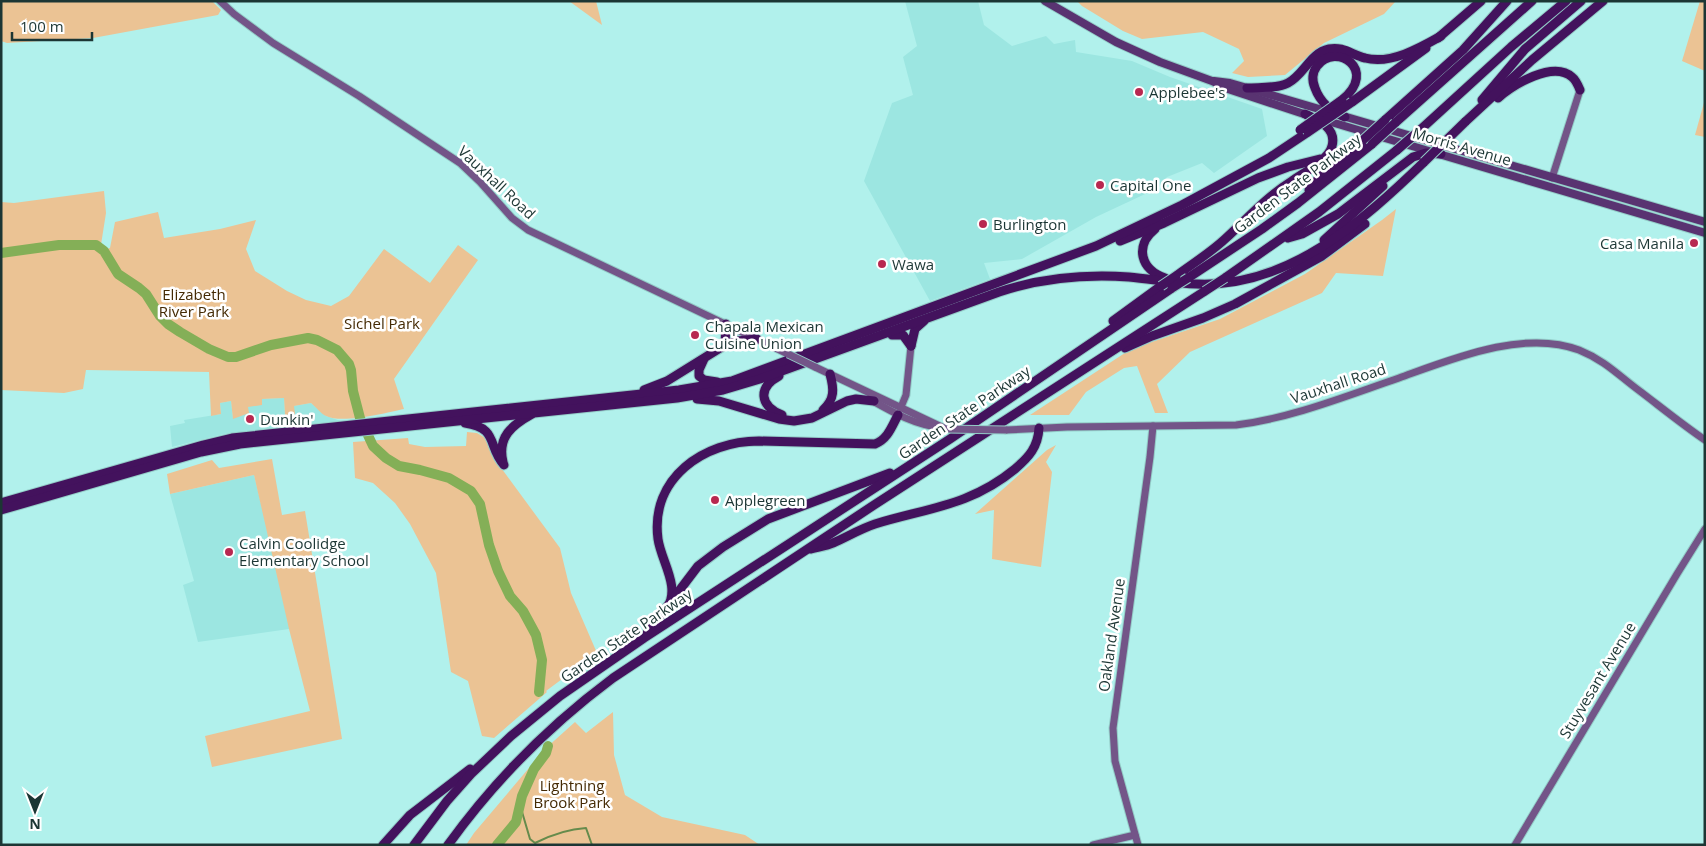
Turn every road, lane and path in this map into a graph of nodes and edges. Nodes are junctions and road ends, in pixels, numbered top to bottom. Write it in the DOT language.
graph roads {
  1 [pos="220,1"];
  2 [pos="1045,1"];
  3 [pos="1481,1"];
  4 [pos="1507,1"];
  5 [pos="1532,1"];
  6 [pos="1566,1"];
  7 [pos="1581,1"];
  8 [pos="1603,1"];
  9 [pos="1441,36"];
  10 [pos="1212,81"];
  11 [pos="1247,88"];
  12 [pos="1580,90"];
  13 [pos="1305,114"];
  14 [pos="1345,117"];
  15 [pos="1466,122"];
  16 [pos="1304,131"];
  17 [pos="1368,142"];
  18 [pos="1441,154"];
  19 [pos="1325,157"];
  20 [pos="1407,161"];
  21 [pos="1409,177"];
  22 [pos="1552,178"];
  23 [pos="1705,222"];
  24 [pos="1164,223"];
  25 [pos="1705,233"];
  26 [pos="1280,240"];
  27 [pos="1096,246"];
  28 [pos="1302,257"];
  29 [pos="1196,284"];
  30 [pos="927,318"];
  31 [pos="726,324"];
  32 [pos="874,338"];
  33 [pos="757,339"];
  34 [pos="725,345"];
  35 [pos="911,346"];
  36 [pos="1084,347"];
  37 [pos="704,359"];
  38 [pos="1091,365"];
  39 [pos="798,366"];
  40 [pos="830,374"];
  41 [pos="724,383"];
  42 [pos="856,386"];
  43 [pos="625,396"];
  44 [pos="677,398"];
  45 [pos="874,401"];
  46 [pos="900,411"];
  47 [pos="535,412"];
  48 [pos="817,415"];
  49 [pos="799,420"];
  50 [pos="455,421"];
  51 [pos="377,425"];
  52 [pos="1153,426"];
  53 [pos="352,428"];
  54 [pos="1039,428"];
  55 [pos="946,429"];
  56 [pos="1705,440"];
  57 [pos="911,464"];
  58 [pos="1,503"];
  59 [pos="1,510"];
  60 [pos="1705,529"];
  61 [pos="806,550"];
  62 [pos="667,608"];
  63 [pos="644,638"];
  64 [pos="496,749"];
  65 [pos="1135,835"];
  66 [pos="413,843"];
  67 [pos="383,845"];
  68 [pos="448,845"];
  69 [pos="1093,845"];
  70 [pos="1138,845"];
  71 [pos="1514,845"];
  1 -- 31 [label="street, Vauxhall Road"];
  2 -- 10 [label="main road, Morris Avenue"];
  3 -- 9 [label="highway"];
  4 -- 17 [label="highway, bridge"];
  5 -- 17 [label="highway, Garden State Parkway, bridge"];
  6 -- 26 [label="highway, Garden State Parkway, bridge"];
  7 -- 15 [label="highway"];
  8 -- 15 [label="highway"];
  9 -- 11 [label="highway"];
  9 -- 16 [label="highway, bridge"];
  10 -- 11 [label="main road, Morris Avenue"];
  10 -- 13 [label="main road, Morris Avenue"];
  11 -- 14 [label="main road, Morris Avenue"];
  12 -- 15 [label="highway"];
  12 -- 22 [label="street"];
  13 -- 18 [label="main road, Morris Avenue"];
  13 -- 19 [label="highway"];
  14 -- 16 [label="highway, bridge"];
  14 -- 22 [label="main road, Morris Avenue"];
  15 -- 21 [label="highway, bridge"];
  16 -- 27 [label="highway"];
  17 -- 36 [label="highway, Garden State Parkway, bridge"];
  18 -- 20 [label="highway"];
  18 -- 25 [label="main road, Morris Avenue"];
  19 -- 24 [label="highway"];
  19 -- 36 [label="highway, bridge"];
  20 -- 26 [label="highway"];
  20 -- 28 [label="highway"];
  21 -- 28 [label="highway"];
  21 -- 38 [label="highway"];
  22 -- 23 [label="main road, Morris Avenue"];
  24 -- 27 [label="highway"];
  24 -- 29 [label="highway"];
  26 -- 38 [label="highway, Garden State Parkway, bridge"];
  27 -- 41 [label="highway"];
  28 -- 29 [label="highway"];
  29 -- 30 [label="highway"];
  30 -- 32 [label="highway"];
  30 -- 35 [label="highway"];
  31 -- 33 [label="street, Vauxhall Road"];
  31 -- 34 [label="highway"];
  32 -- 35 [label="highway"];
  32 -- 39 [label="highway"];
  33 -- 34 [label="highway"];
  33 -- 40 [label="street, Vauxhall Road, bridge"];
  34 -- 37 [label="highway"];
  35 -- 46 [label="street"];
  36 -- 57 [label="highway, Garden State Parkway"];
  37 -- 41 [label="highway"];
  37 -- 43 [label="highway"];
  38 -- 61 [label="highway, Garden State Parkway"];
  39 -- 44 [label="highway"];
  39 -- 49 [label="highway"];
  40 -- 42 [label="street, Vauxhall Road"];
  40 -- 48 [label="highway"];
  41 -- 43 [label="highway"];
  42 -- 45 [label="street, Vauxhall Road"];
  42 -- 46 [label="street, Vauxhall Road"];
  43 -- 51 [label="highway"];
  44 -- 47 [label="highway"];
  44 -- 49 [label="highway"];
  45 -- 46 [label="street, Vauxhall Road"];
  45 -- 48 [label="highway"];
  46 -- 55 [label="street, Vauxhall Road"];
  46 -- 55 [label="street, Vauxhall Road"];
  46 -- 62 [label="highway"];
  47 -- 50 [label="highway"];
  47 -- 50 [label="highway"];
  48 -- 49 [label="highway"];
  50 -- 51 [label="highway"];
  51 -- 53 [label="highway"];
  52 -- 54 [label="street, Vauxhall Road"];
  52 -- 56 [label="street, Vauxhall Road"];
  52 -- 65 [label="street, Oakland Avenue"];
  53 -- 58 [label="highway"];
  53 -- 59 [label="highway"];
  54 -- 55 [label="street, Vauxhall Road, bridge"];
  54 -- 61 [label="highway"];
  57 -- 62 [label="highway"];
  57 -- 63 [label="highway, Garden State Parkway"];
  60 -- 71 [label="street, Stuyvesant Avenue"];
  61 -- 68 [label="highway, Garden State Parkway"];
  62 -- 63 [label="highway"];
  63 -- 64 [label="highway, Garden State Parkway"];
  64 -- 66 [label="highway, Garden State Parkway"];
  64 -- 67 [label="highway"];
  65 -- 69 [label="street"];
  65 -- 70 [label="street, Oakland Avenue"];
}
